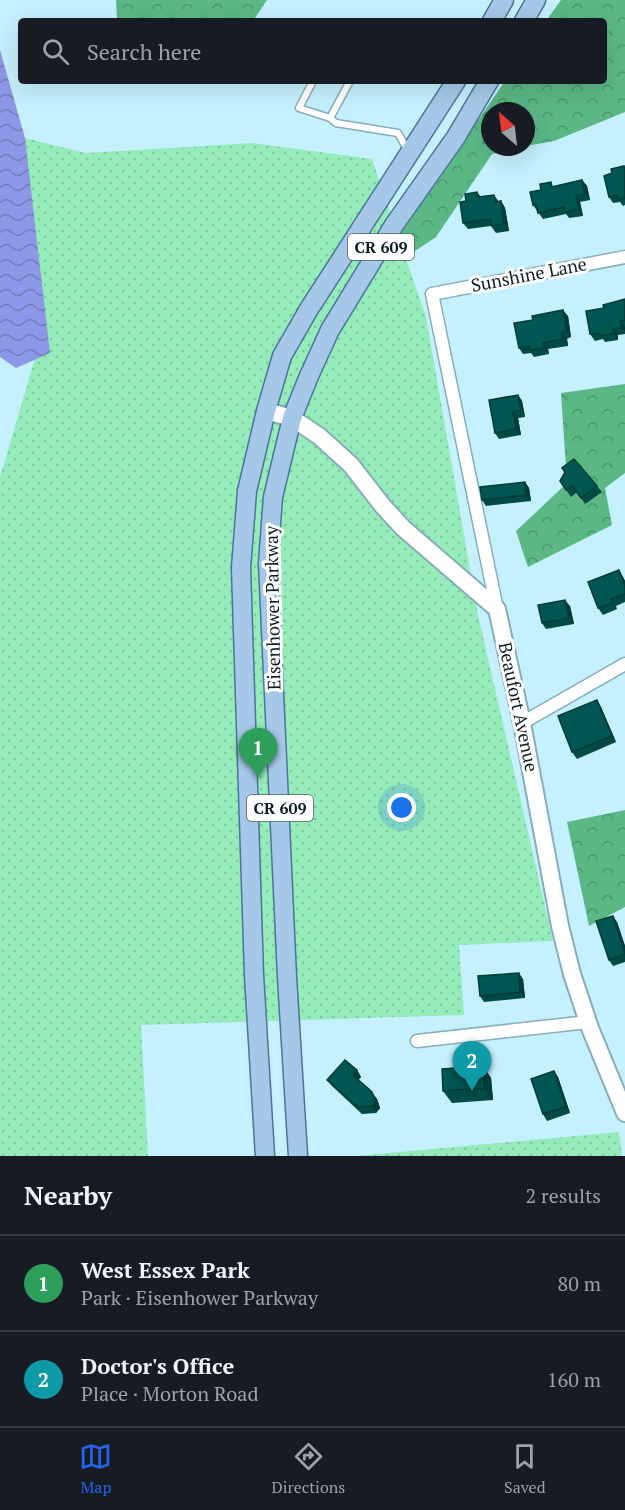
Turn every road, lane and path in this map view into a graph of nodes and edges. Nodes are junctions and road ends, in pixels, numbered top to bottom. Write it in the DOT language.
graph roads {
  1 [pos="504,0"];
  2 [pos="536,0"];
  3 [pos="494,18"];
  4 [pos="526,18"];
  5 [pos="312,84"];
  6 [pos="348,84"];
  7 [pos="454,84"];
  8 [pos="485,84"];
  9 [pos="330,118"];
  10 [pos="410,153"];
  11 [pos="625,257"];
  12 [pos="432,294"];
  13 [pos="266,411"];
  14 [pos="292,418"];
  15 [pos="497,609"];
  16 [pos="625,664"];
  17 [pos="522,723"];
  18 [pos="588,1022"];
  19 [pos="417,1041"];
  20 [pos="625,1113"];
  21 [pos="265,1156"];
  22 [pos="298,1156"];
  1 -- 3 [label="main road"];
  2 -- 4 [label="main road"];
  5 -- 9 [label="lane"];
  6 -- 9 [label="lane"];
  7 -- 10 [label="main road, Eisenhower Parkway / CR 609"];
  8 -- 14 [label="main road, Eisenhower Parkway / CR 609"];
  9 -- 10 [label="lane"];
  10 -- 13 [label="main road, Eisenhower Parkway / CR 609"];
  11 -- 12 [label="street, Sunshine Lane"];
  12 -- 15 [label="street, Beaufort Avenue"];
  13 -- 14 [label="street"];
  13 -- 21 [label="main road, Eisenhower Parkway / CR 609"];
  14 -- 15 [label="street"];
  14 -- 22 [label="main road, Eisenhower Parkway / CR 609"];
  15 -- 17 [label="street, Beaufort Avenue"];
  16 -- 17 [label="street"];
  17 -- 18 [label="street, Beaufort Avenue"];
  18 -- 19 [label="street"];
  18 -- 20 [label="street, Beaufort Avenue"];
}
